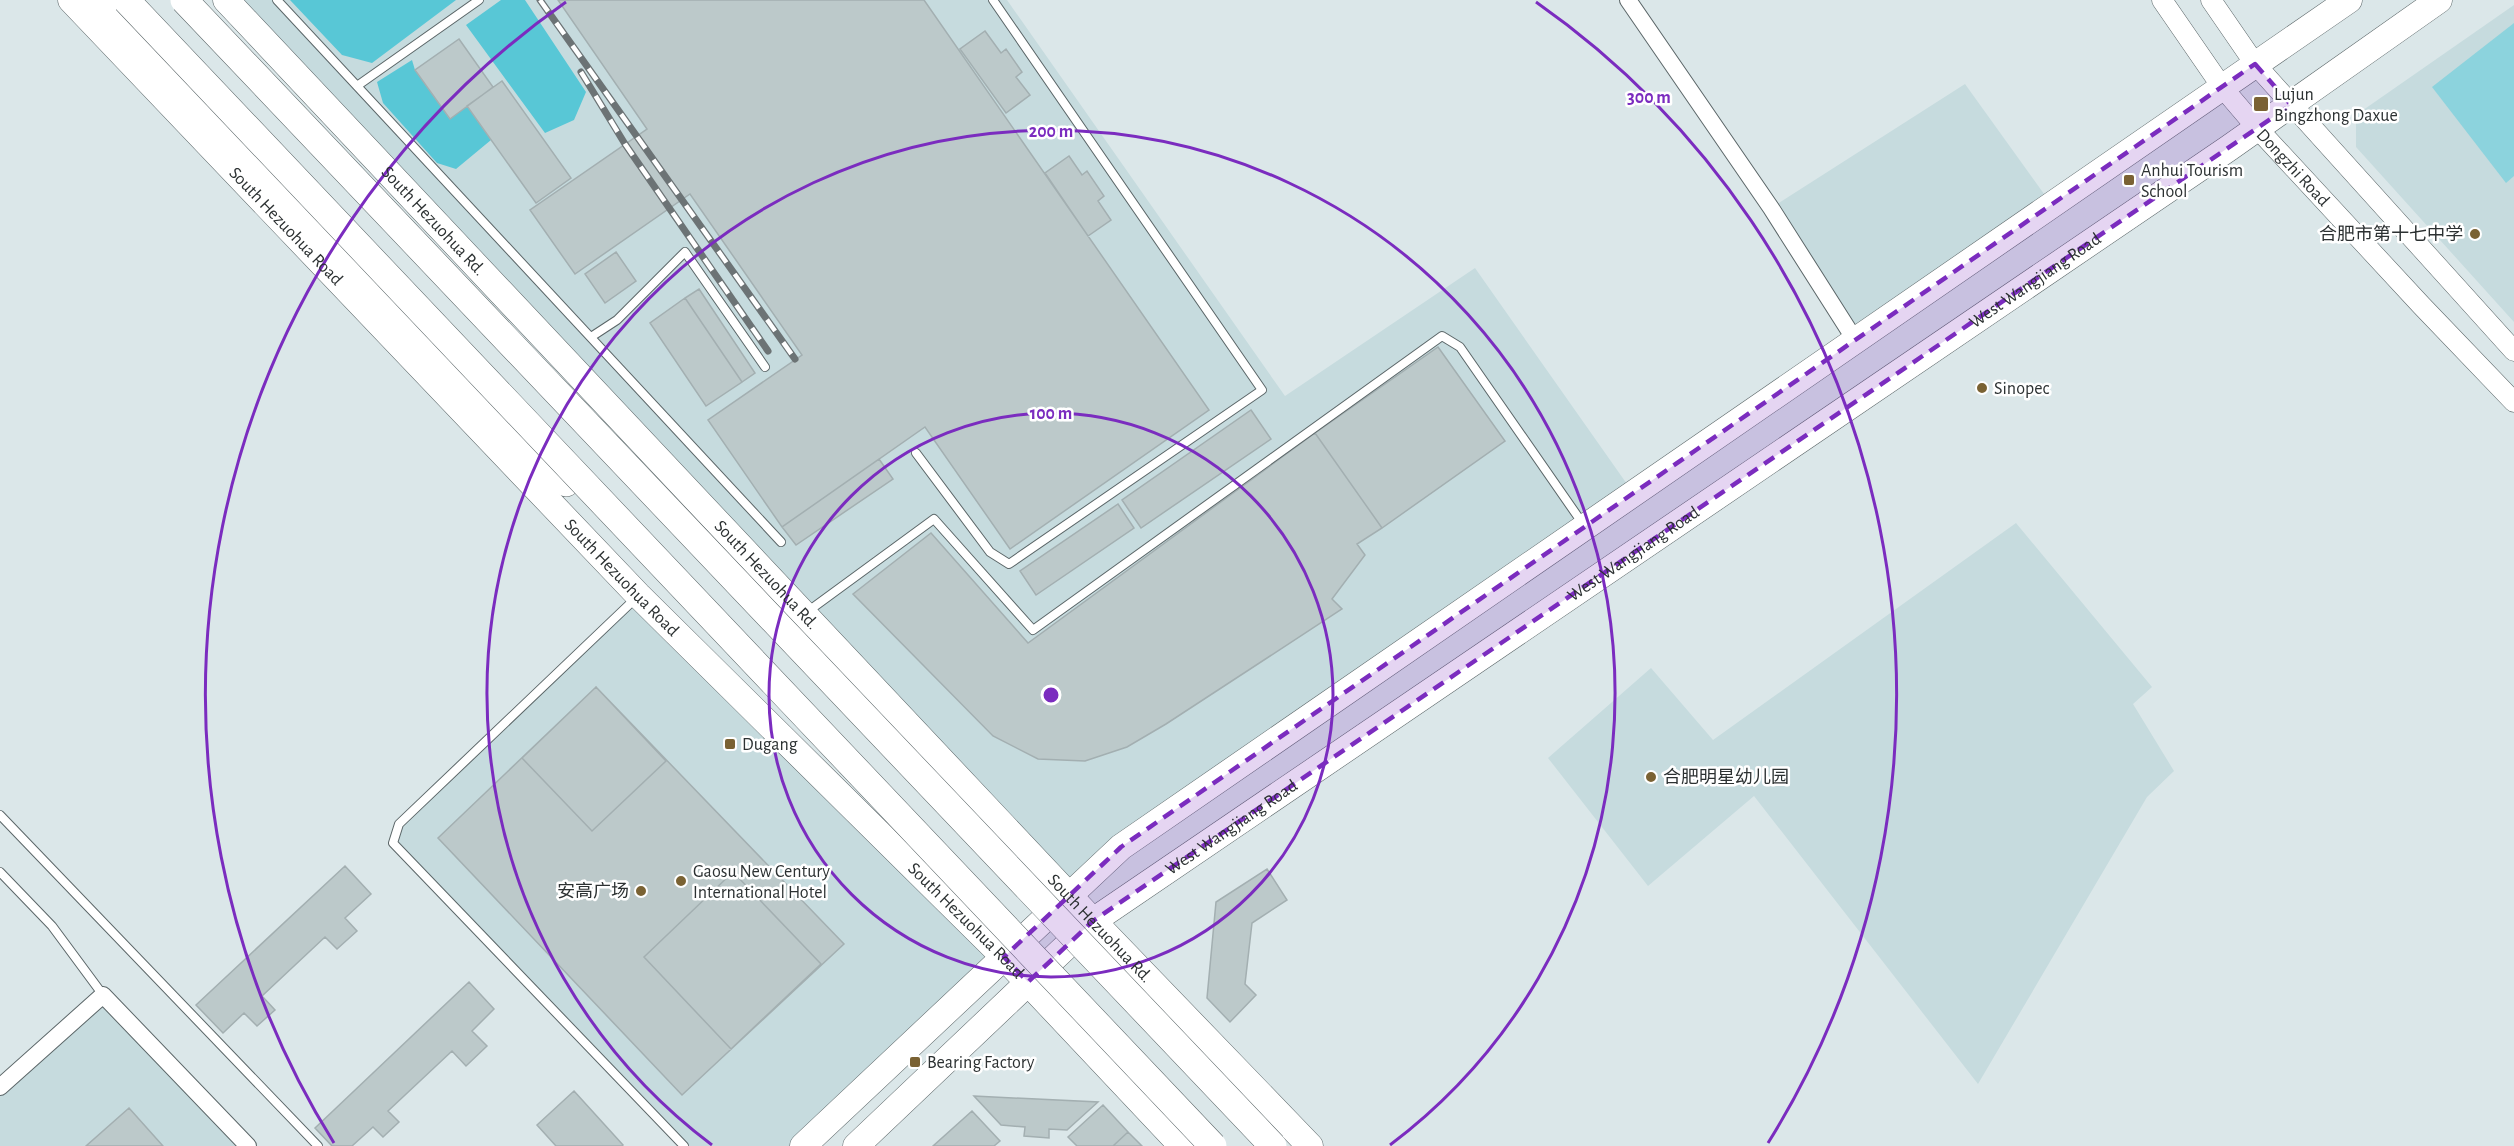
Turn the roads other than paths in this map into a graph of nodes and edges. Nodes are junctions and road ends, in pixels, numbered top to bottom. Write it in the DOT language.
graph roads {
  1 [pos="71,0"];
  2 [pos="101,0"];
  3 [pos="126,0"];
  4 [pos="184,0"];
  5 [pos="226,0"];
  6 [pos="277,0"];
  7 [pos="479,0"];
  8 [pos="993,0"];
  9 [pos="1629,0"];
  10 [pos="2162,0"];
  11 [pos="2211,0"];
  12 [pos="2349,0"];
  13 [pos="2439,0"];
  14 [pos="2256,64"];
  15 [pos="357,86"];
  16 [pos="2222,87"];
  17 [pos="2291,105"];
  18 [pos="2257,128"];
  19 [pos="591,337"];
  20 [pos="1855,340"];
  21 [pos="2514,351"];
  22 [pos="765,367"];
  23 [pos="2514,402"];
  24 [pos="916,453"];
  25 [pos="1585,527"];
  26 [pos="781,542"];
  27 [pos="638,596"];
  28 [pos="804,614"];
  29 [pos="774,682"];
  30 [pos="0,815"];
  31 [pos="0,872"];
  32 [pos="1069,896"];
  33 [pos="1093,921"];
  34 [pos="1004,957"];
  35 [pos="1028,982"];
  36 [pos="103,995"];
  37 [pos="0,1087"];
  38 [pos="248,1146"];
  39 [pos="318,1146"];
  40 [pos="684,1146"];
  41 [pos="803,1146"];
  42 [pos="856,1146"];
  43 [pos="1182,1146"];
  44 [pos="1213,1146"];
  45 [pos="1273,1146"];
  46 [pos="1310,1146"];
  1 -- 27 [label="main road, South Hezuohua Road"];
  2 -- 29 [label="highway, bridge"];
  3 -- 29 [label="highway, South Hezuohua Road, bridge"];
  4 -- 45 [label="highway, bridge"];
  5 -- 28 [label="main road, South Hezuohua Rd."];
  6 -- 15 [label="lane"];
  7 -- 15 [label="lane"];
  8 -- 24 [label="lane"];
  9 -- 20 [label="street"];
  10 -- 16 [label="street, Dongzhi Road"];
  11 -- 14 [label="street"];
  12 -- 14 [label="main road"];
  13 -- 17 [label="main road, West Wangjiang Road"];
  14 -- 16 [label="main road"];
  14 -- 17 [label="street"];
  15 -- 19 [label="lane"];
  16 -- 18 [label="street, Dongzhi Road"];
  16 -- 20 [label="main road"];
  17 -- 18 [label="main road, West Wangjiang Road"];
  17 -- 21 [label="street"];
  18 -- 23 [label="street, Dongzhi Road"];
  18 -- 33 [label="main road, West Wangjiang Road"];
  19 -- 22 [label="lane"];
  19 -- 26 [label="lane"];
  20 -- 25 [label="main road"];
  25 -- 28 [label="lane"];
  25 -- 32 [label="main road"];
  27 -- 34 [label="main road, South Hezuohua Road"];
  27 -- 40 [label="lane"];
  28 -- 32 [label="main road, South Hezuohua Rd."];
  29 -- 44 [label="highway, South Hezuohua Road, bridge"];
  30 -- 39 [label="lane"];
  31 -- 36 [label="lane"];
  32 -- 33 [label="main road, South Hezuohua Rd."];
  32 -- 34 [label="main road"];
  33 -- 35 [label="main road, West Wangjiang Road"];
  33 -- 46 [label="main road, South Hezuohua Rd."];
  34 -- 35 [label="main road, South Hezuohua Road"];
  34 -- 41 [label="main road"];
  35 -- 42 [label="main road, West Wangjiang Road"];
  35 -- 43 [label="main road, South Hezuohua Road"];
  36 -- 37 [label="street"];
  36 -- 38 [label="street"];
}
